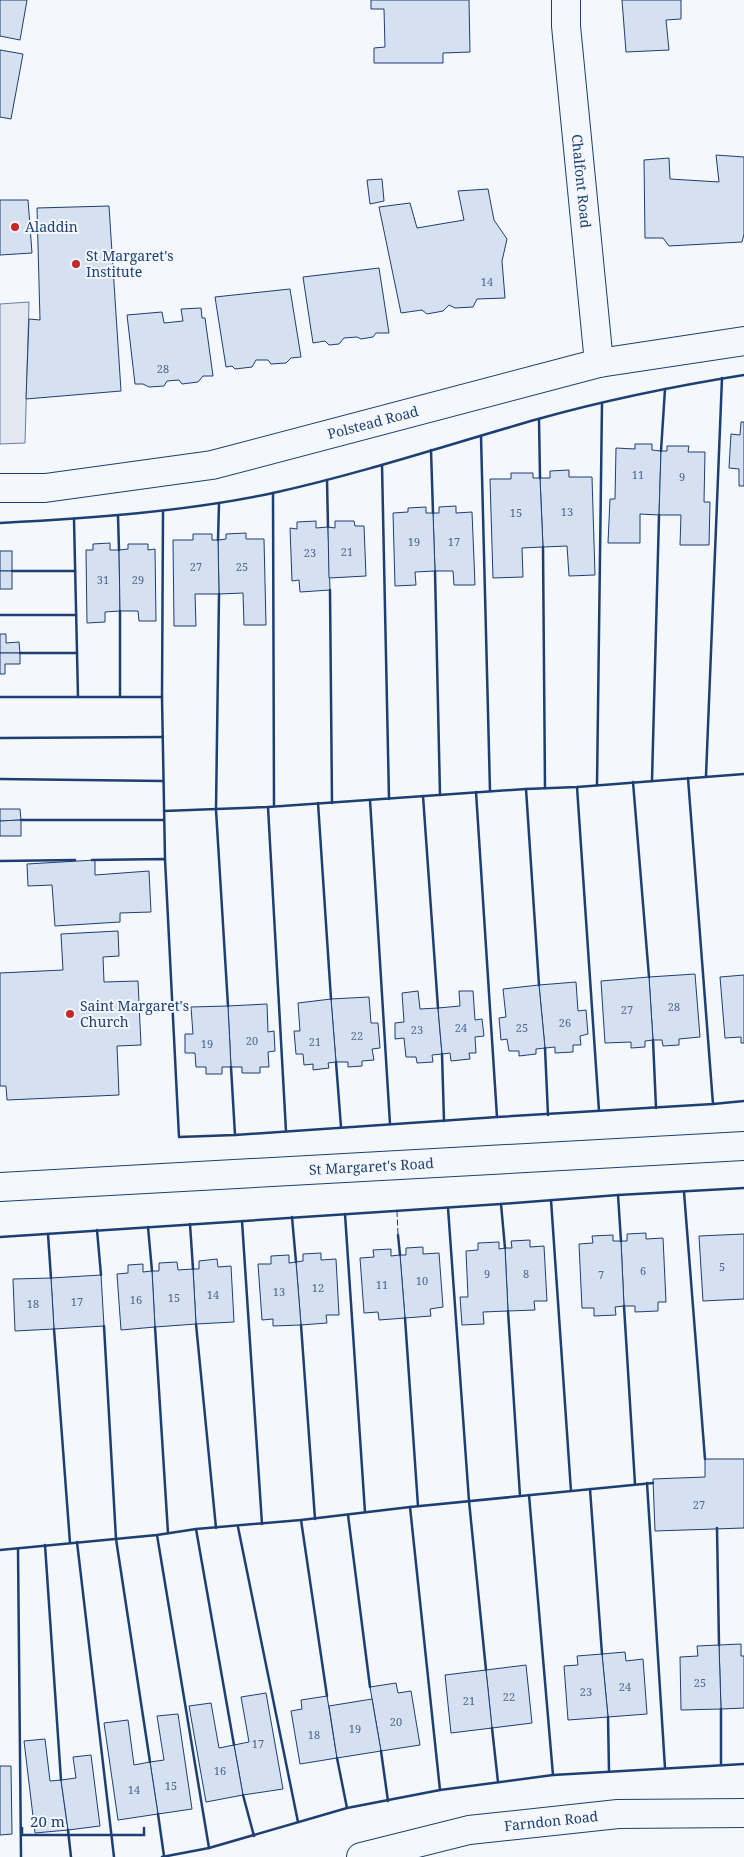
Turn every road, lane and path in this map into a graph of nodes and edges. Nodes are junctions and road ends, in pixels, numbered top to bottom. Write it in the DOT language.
graph roads {
  1 [pos="566,0"];
  2 [pos="744,341"];
  3 [pos="598,363"];
  4 [pos="0,488"];
  5 [pos="744,1146"];
  6 [pos="0,1187"];
  7 [pos="744,1813"];
  8 [pos="361,1857"];
  1 -- 3 [label="street, Chalfont Road"];
  2 -- 3 [label="street, Polstead Road"];
  3 -- 4 [label="street, Polstead Road"];
  5 -- 6 [label="street, St Margaret's Road"];
  7 -- 8 [label="street, Farndon Road"];
}
